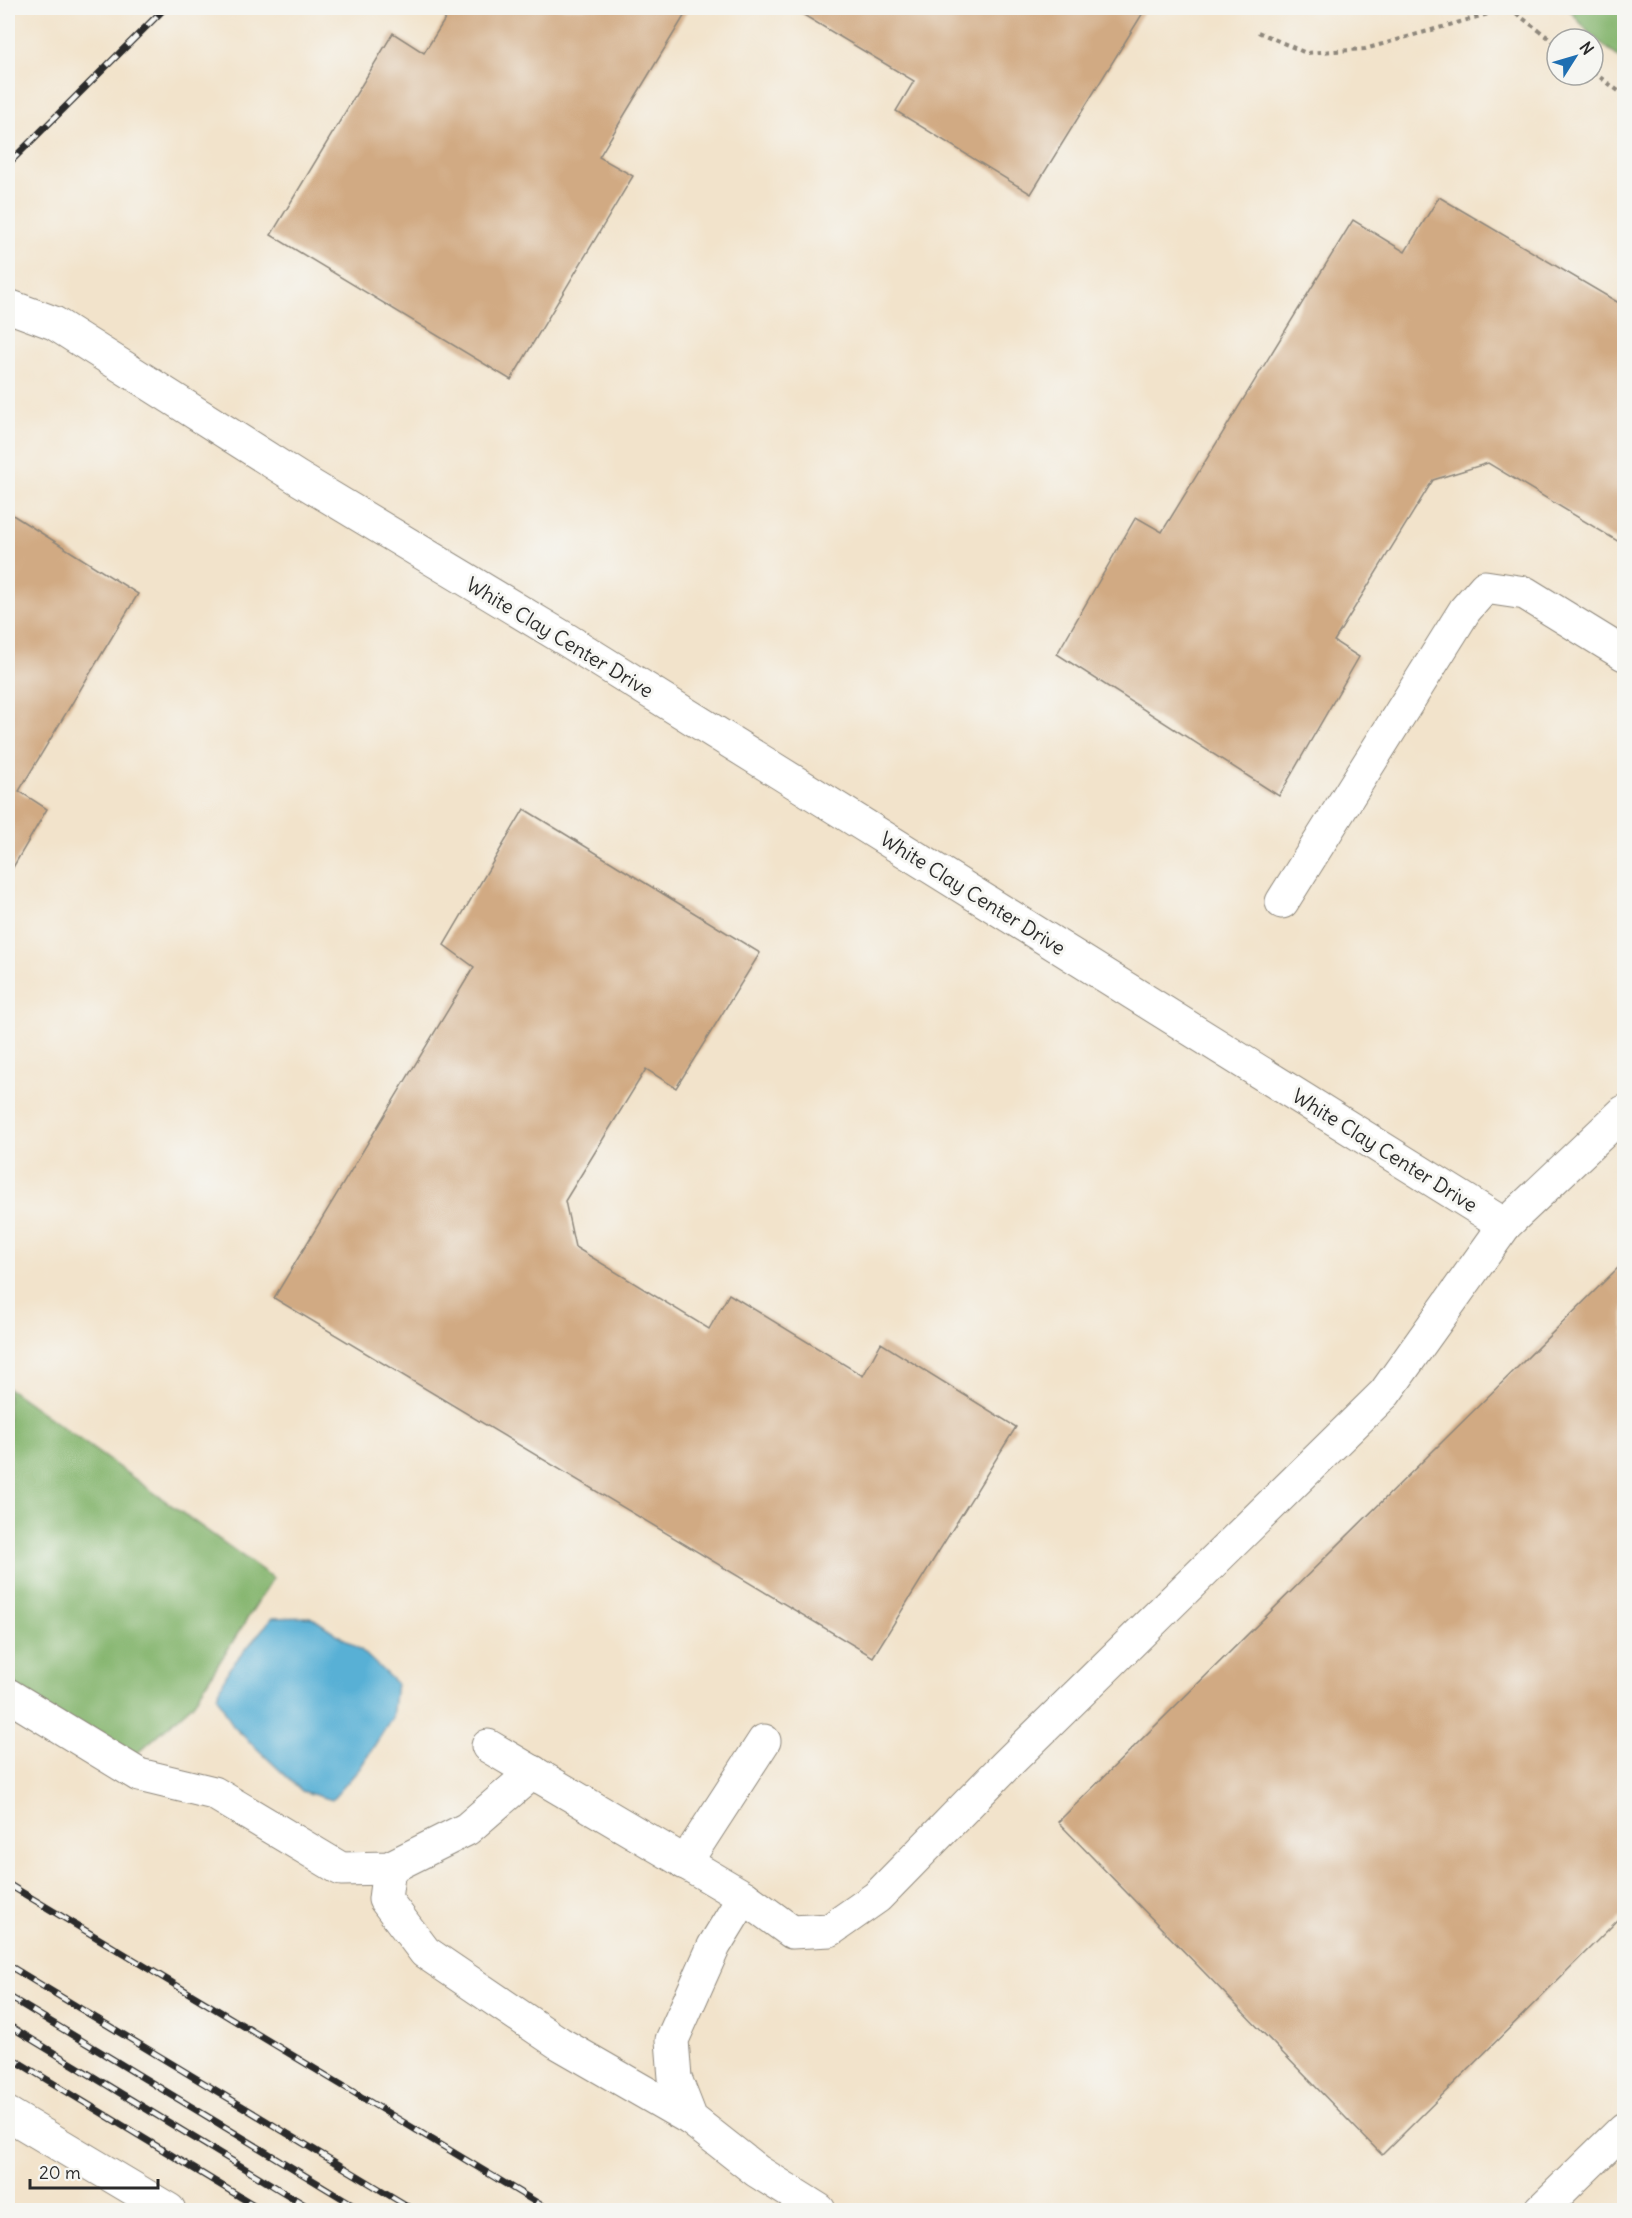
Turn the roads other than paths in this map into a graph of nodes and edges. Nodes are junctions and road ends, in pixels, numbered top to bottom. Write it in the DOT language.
graph roads {
  1 [pos="8,308"];
  2 [pos="1624,654"];
  3 [pos="1282,902"];
  4 [pos="1624,1112"];
  5 [pos="1506,1226"];
  6 [pos="8,1695"];
  7 [pos="764,1741"];
  8 [pos="488,1746"];
  9 [pos="533,1772"];
  10 [pos="685,1863"];
  11 [pos="389,1868"];
  12 [pos="744,1898"];
  13 [pos="8,2114"];
  14 [pos="691,2120"];
  15 [pos="1624,2129"];
  16 [pos="170,2211"];
  17 [pos="819,2211"];
  18 [pos="1541,2211"];
  1 -- 5 [label="lane, White Clay Center Drive"];
  2 -- 3 [label="lane"];
  4 -- 5 [label="lane"];
  5 -- 12 [label="lane"];
  6 -- 11 [label="lane"];
  7 -- 10 [label="lane"];
  8 -- 9 [label="lane"];
  9 -- 10 [label="lane"];
  9 -- 11 [label="lane"];
  10 -- 12 [label="lane"];
  11 -- 14 [label="lane"];
  12 -- 14 [label="lane"];
  13 -- 16 [label="lane"];
  14 -- 17 [label="lane"];
  15 -- 18 [label="lane"];
}
